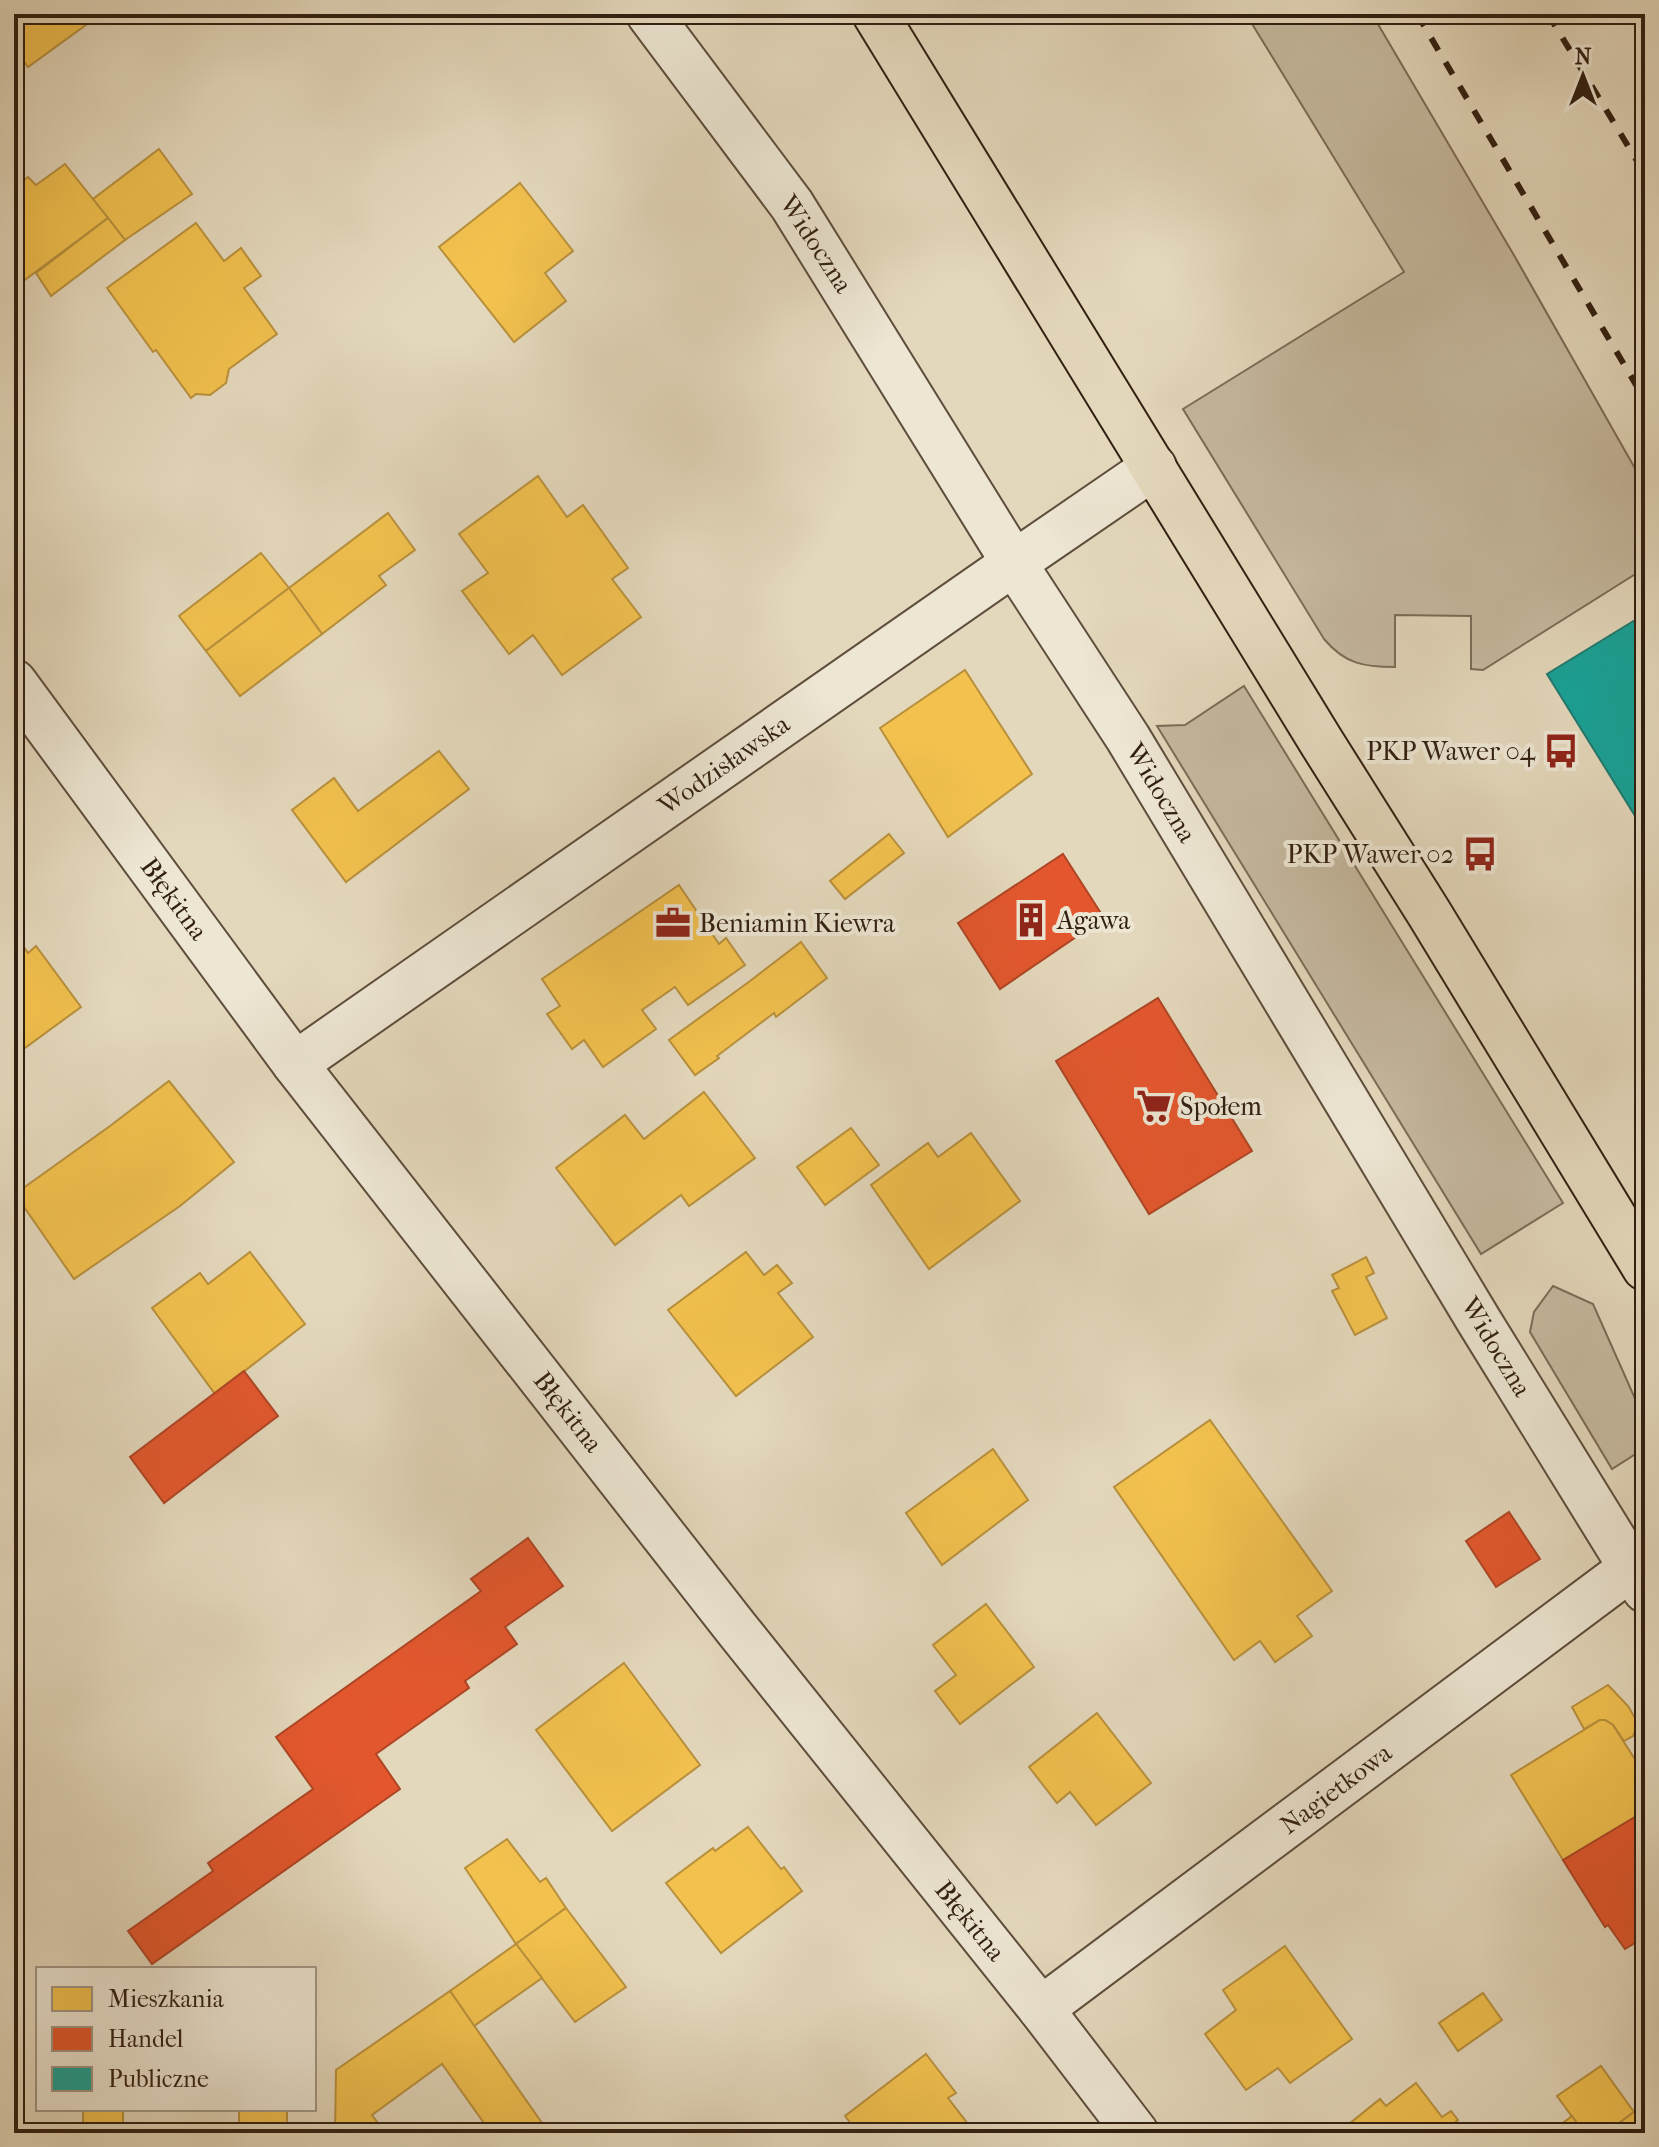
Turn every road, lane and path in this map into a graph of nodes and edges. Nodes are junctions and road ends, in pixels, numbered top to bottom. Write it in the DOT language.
graph roads {
  1 [pos="649,14"];
  2 [pos="875,14"];
  3 [pos="1154,467"];
  4 [pos="1014,563"];
  5 [pos="14,682"];
  6 [pos="295,1064"];
  7 [pos="1645,1268"];
  8 [pos="1638,1579"];
  9 [pos="1041,2009"];
  10 [pos="1136,2133"];
  1 -- 4 [label="street, Widoczna"];
  2 -- 3 [label="main road"];
  3 -- 4 [label="street, Wodzisławska"];
  3 -- 7 [label="main road"];
  4 -- 6 [label="street, Wodzisławska"];
  4 -- 8 [label="street, Widoczna"];
  5 -- 6 [label="street, Błękitna"];
  6 -- 9 [label="street, Błękitna"];
  8 -- 9 [label="street, Nagietkowa"];
  9 -- 10 [label="street, Błękitna"];
}
